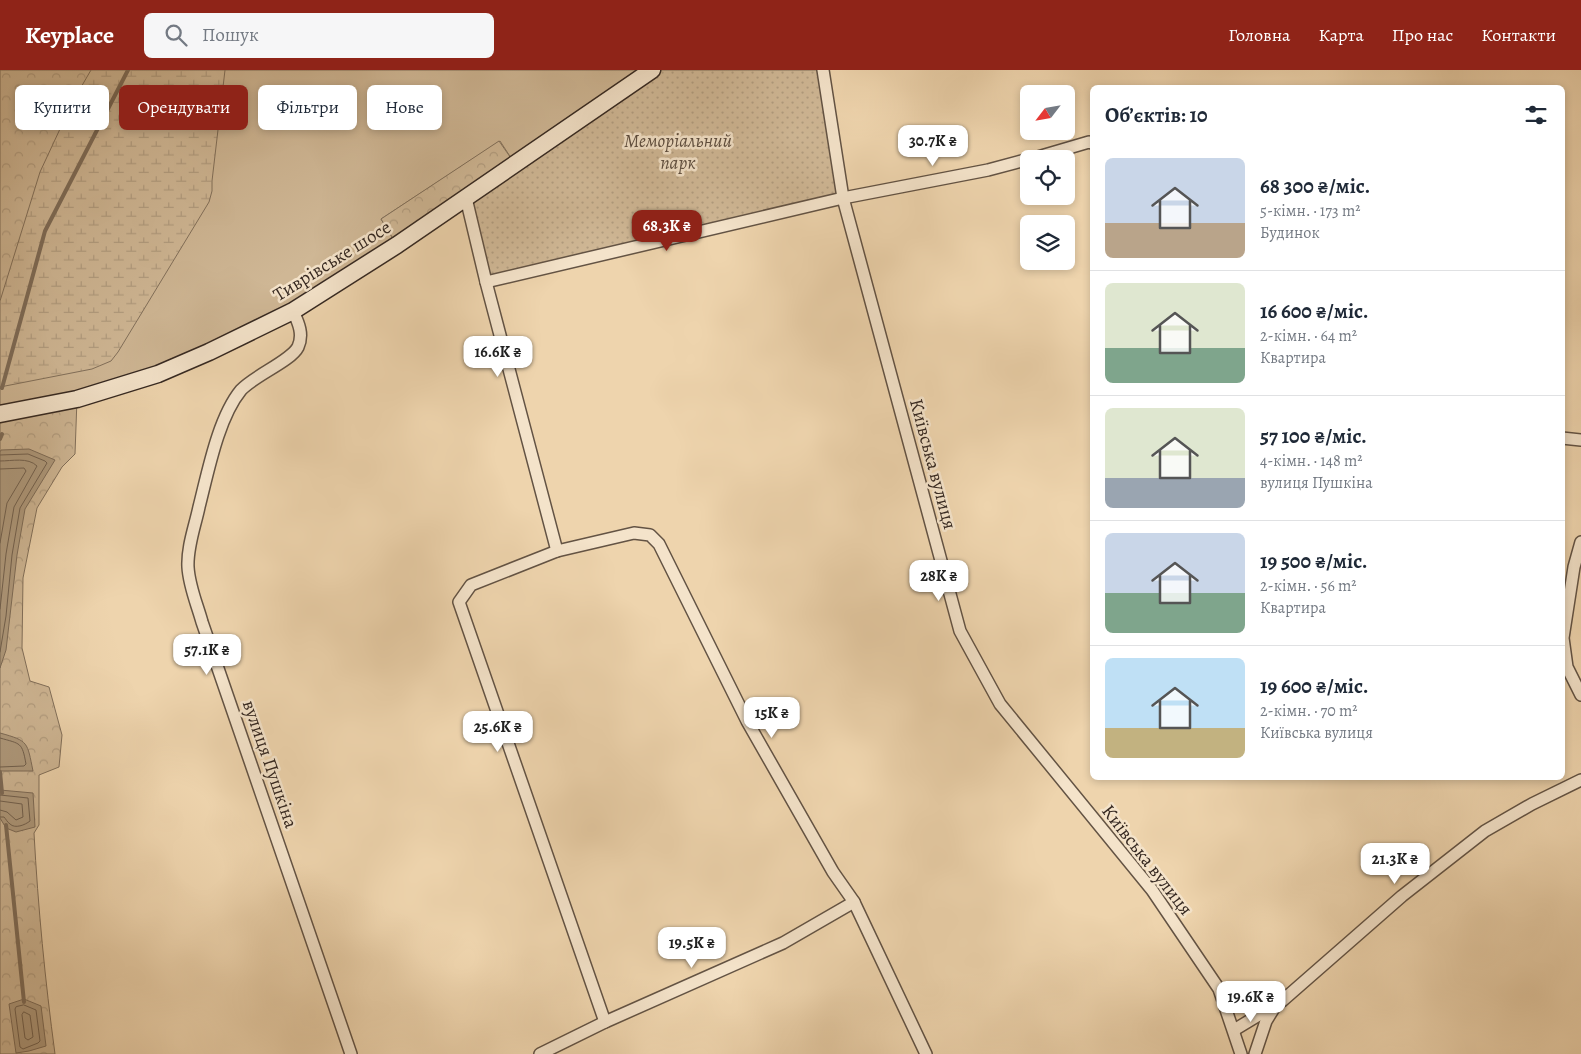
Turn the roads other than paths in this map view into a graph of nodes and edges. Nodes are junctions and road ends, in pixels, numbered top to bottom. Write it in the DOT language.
graph roads {
  1 [pos="652,70"];
  2 [pos="823,70"];
  3 [pos="1090,142"];
  4 [pos="1061,150"];
  5 [pos="1020,162"];
  6 [pos="466,198"];
  7 [pos="843,198"];
  8 [pos="486,282"];
  9 [pos="293,310"];
  10 [pos="0,414"];
  11 [pos="1565,438"];
  12 [pos="1581,440"];
  13 [pos="1581,542"];
  14 [pos="557,551"];
  15 [pos="1565,625"];
  16 [pos="1565,657"];
  17 [pos="1581,696"];
  18 [pos="1581,780"];
  19 [pos="854,902"];
  20 [pos="1275,1006"];
  21 [pos="605,1022"];
  22 [pos="1234,1030"];
  23 [pos="351,1054"];
  24 [pos="540,1054"];
  25 [pos="926,1054"];
  26 [pos="1241,1054"];
  27 [pos="1255,1054"];
  1 -- 6 [label="main road, Тиврівське шосе"];
  2 -- 7 [label="street, Київська вулиця"];
  3 -- 4 [label="street"];
  5 -- 7 [label="street"];
  6 -- 8 [label="street"];
  6 -- 9 [label="main road, Тиврівське шосе"];
  7 -- 8 [label="street"];
  7 -- 22 [label="street, Київська вулиця"];
  8 -- 14 [label="street"];
  9 -- 10 [label="main road, Тиврівське шосе"];
  9 -- 23 [label="street, вулиця Пушкіна"];
  11 -- 12 [label="street"];
  13 -- 15 [label="street"];
  14 -- 19 [label="street"];
  14 -- 21 [label="street"];
  16 -- 17 [label="street"];
  18 -- 20 [label="street"];
  19 -- 21 [label="street"];
  19 -- 25 [label="street"];
  20 -- 22 [label="street"];
  20 -- 27 [label="street"];
  21 -- 24 [label="street"];
  22 -- 26 [label="street, Київська вулиця"];
}
